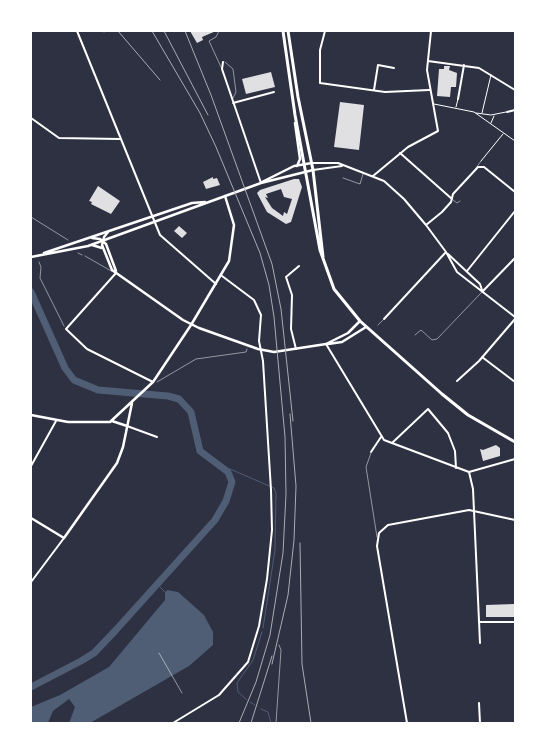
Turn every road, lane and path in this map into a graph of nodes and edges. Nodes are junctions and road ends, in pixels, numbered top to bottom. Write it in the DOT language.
graph roads {
  1 [pos="77,31"];
  2 [pos="219,31"];
  3 [pos="283,31"];
  4 [pos="288,31"];
  5 [pos="325,31"];
  6 [pos="430,31"];
  7 [pos="428,61"];
  8 [pos="224,62"];
  9 [pos="464,65"];
  10 [pos="394,68"];
  11 [pos="222,69"];
  12 [pos="491,74"];
  13 [pos="374,90"];
  14 [pos="430,90"];
  15 [pos="515,90"];
  16 [pos="274,92"];
  17 [pos="458,98"];
  18 [pos="232,100"];
  19 [pos="233,103"];
  20 [pos="433,104"];
  21 [pos="456,108"];
  22 [pos="515,110"];
  23 [pos="474,112"];
  24 [pos="507,112"];
  25 [pos="482,113"];
  26 [pos="495,114"];
  27 [pos="296,117"];
  28 [pos="31,118"];
  29 [pos="490,124"];
  30 [pos="504,134"];
  31 [pos="120,139"];
  32 [pos="515,140"];
  33 [pos="400,153"];
  34 [pos="481,161"];
  35 [pos="312,163"];
  36 [pos="306,164"];
  37 [pos="297,166"];
  38 [pos="342,166"];
  39 [pos="476,168"];
  40 [pos="313,170"];
  41 [pos="307,171"];
  42 [pos="363,173"];
  43 [pos="373,176"];
  44 [pos="343,178"];
  45 [pos="260,183"];
  46 [pos="515,192"];
  47 [pos="225,196"];
  48 [pos="452,199"];
  49 [pos="209,201"];
  50 [pos="460,201"];
  51 [pos="515,211"];
  52 [pos="31,217"];
  53 [pos="152,217"];
  54 [pos="155,222"];
  55 [pos="426,225"];
  56 [pos="108,232"];
  57 [pos="111,237"];
  58 [pos="92,238"];
  59 [pos="102,240"];
  60 [pos="70,241"];
  61 [pos="88,246"];
  62 [pos="107,246"];
  63 [pos="102,248"];
  64 [pos="78,252"];
  65 [pos="446,252"];
  66 [pos="40,255"];
  67 [pos="83,256"];
  68 [pos="86,256"];
  69 [pos="31,257"];
  70 [pos="515,258"];
  71 [pos="38,262"];
  72 [pos="460,264"];
  73 [pos="324,265"];
  74 [pos="299,266"];
  75 [pos="455,268"];
  76 [pos="467,271"];
  77 [pos="117,273"];
  78 [pos="222,276"];
  79 [pos="216,284"];
  80 [pos="483,290"];
  81 [pos="515,318"];
  82 [pos="384,319"];
  83 [pos="360,321"];
  84 [pos="191,325"];
  85 [pos="378,325"];
  86 [pos="366,327"];
  87 [pos="66,329"];
  88 [pos="415,335"];
  89 [pos="326,344"];
  90 [pos="248,346"];
  91 [pos="261,350"];
  92 [pos="296,350"];
  93 [pos="482,357"];
  94 [pos="153,382"];
  95 [pos="457,382"];
  96 [pos="515,382"];
  97 [pos="132,402"];
  98 [pos="432,406"];
  99 [pos="428,409"];
  100 [pos="31,415"];
  101 [pos="56,421"];
  102 [pos="112,421"];
  103 [pos="127,426"];
  104 [pos="157,437"];
  105 [pos="381,437"];
  106 [pos="515,442"];
  107 [pos="392,443"];
  108 [pos="371,452"];
  109 [pos="515,459"];
  110 [pos="31,466"];
  111 [pos="456,468"];
  112 [pos="469,472"];
  113 [pos="474,510"];
  114 [pos="31,518"];
  115 [pos="515,520"];
  116 [pos="377,537"];
  117 [pos="64,538"];
  118 [pos="31,582"];
  119 [pos="479,622"];
  120 [pos="515,622"];
  121 [pos="480,643"];
  122 [pos="279,645"];
  123 [pos="159,653"];
  124 [pos="182,693"];
  125 [pos="479,703"];
  126 [pos="173,723"];
  127 [pos="276,723"];
  128 [pos="407,723"];
  129 [pos="480,723"];
  1 -- 31 [label="street"];
  2 -- 11 [label="lane"];
  3 -- 27 [label="main road"];
  4 -- 35 [label="main road"];
  5 -- 13 [label="street"];
  6 -- 7 [label="street"];
  7 -- 9 [label="street"];
  7 -- 14 [label="street"];
  8 -- 11 [label="street"];
  8 -- 18 [label="lane"];
  9 -- 12 [label="street"];
  9 -- 17 [label="street"];
  10 -- 13 [label="street"];
  11 -- 18 [label="street"];
  12 -- 15 [label="street"];
  12 -- 25 [label="street"];
  13 -- 14 [label="street"];
  14 -- 20 [label="street"];
  16 -- 19 [label="street"];
  17 -- 21 [label="street"];
  18 -- 19 [label="street"];
  19 -- 45 [label="street"];
  20 -- 21 [label="street"];
  20 -- 33 [label="street"];
  21 -- 23 [label="street"];
  22 -- 24 [label="street"];
  23 -- 25 [label="street"];
  23 -- 29 [label="street"];
  24 -- 26 [label="street"];
  25 -- 26 [label="street"];
  26 -- 29 [label="street"];
  27 -- 36 [label="main road"];
  27 -- 37 [label="street"];
  28 -- 31 [label="street"];
  29 -- 30 [label="street"];
  30 -- 32 [label="street"];
  30 -- 34 [label="street"];
  31 -- 53 [label="street"];
  33 -- 43 [label="street"];
  33 -- 48 [label="street"];
  34 -- 39 [label="lane"];
  35 -- 36 [label="street"];
  35 -- 38 [label="street"];
  35 -- 40 [label="main road"];
  36 -- 37 [label="street"];
  36 -- 41 [label="main road"];
  37 -- 45 [label="street"];
  38 -- 40 [label="street"];
  38 -- 42 [label="street"];
  39 -- 46 [label="street"];
  39 -- 48 [label="street"];
  40 -- 41 [label="street"];
  40 -- 73 [label="main road"];
  41 -- 45 [label="street"];
  41 -- 73 [label="main road"];
  42 -- 43 [label="street"];
  42 -- 44 [label="lane"];
  43 -- 55 [label="street"];
  45 -- 47 [label="street"];
  47 -- 49 [label="street"];
  47 -- 78 [label="street"];
  48 -- 50 [label="lane"];
  48 -- 55 [label="street"];
  49 -- 53 [label="street"];
  49 -- 54 [label="street"];
  51 -- 76 [label="street"];
  52 -- 60 [label="path"];
  53 -- 54 [label="street"];
  53 -- 56 [label="street"];
  54 -- 57 [label="street"];
  54 -- 79 [label="street"];
  55 -- 65 [label="street"];
  56 -- 58 [label="street"];
  56 -- 59 [label="street"];
  57 -- 59 [label="street"];
  57 -- 62 [label="street"];
  58 -- 59 [label="street"];
  58 -- 66 [label="street"];
  59 -- 61 [label="street"];
  59 -- 62 [label="street"];
  59 -- 63 [label="street"];
  61 -- 63 [label="street"];
  61 -- 66 [label="street"];
  62 -- 77 [label="street"];
  63 -- 77 [label="street"];
  64 -- 67 [label="path"];
  65 -- 72 [label="street"];
  65 -- 75 [label="street"];
  65 -- 82 [label="street"];
  66 -- 69 [label="street"];
  68 -- 77 [label="lane"];
  70 -- 80 [label="street"];
  71 -- 87 [label="path"];
  72 -- 75 [label="street"];
  72 -- 76 [label="street"];
  73 -- 83 [label="main road"];
  74 -- 92 [label="street"];
  75 -- 80 [label="street"];
  76 -- 80 [label="street"];
  77 -- 84 [label="street"];
  77 -- 87 [label="street"];
  78 -- 79 [label="street"];
  78 -- 91 [label="street"];
  79 -- 84 [label="street"];
  80 -- 81 [label="street"];
  80 -- 88 [label="lane"];
  81 -- 93 [label="street"];
  82 -- 85 [label="lane"];
  83 -- 86 [label="main road"];
  83 -- 89 [label="street"];
  84 -- 90 [label="street"];
  84 -- 94 [label="street"];
  86 -- 89 [label="street"];
  86 -- 106 [label="main road"];
  87 -- 94 [label="street"];
  89 -- 92 [label="street"];
  89 -- 105 [label="street"];
  90 -- 91 [label="street"];
  90 -- 94 [label="path"];
  91 -- 92 [label="street"];
  91 -- 126 [label="street"];
  93 -- 95 [label="street"];
  93 -- 96 [label="street"];
  94 -- 97 [label="street"];
  97 -- 102 [label="street"];
  97 -- 103 [label="street"];
  98 -- 99 [label="street"];
  99 -- 107 [label="street"];
  99 -- 111 [label="street"];
  100 -- 101 [label="street"];
  101 -- 102 [label="street"];
  101 -- 110 [label="street"];
  102 -- 103 [label="street"];
  103 -- 104 [label="street"];
  103 -- 117 [label="street"];
  105 -- 107 [label="street"];
  105 -- 108 [label="street"];
  107 -- 111 [label="street"];
  108 -- 116 [label="lane"];
  109 -- 112 [label="street"];
  111 -- 112 [label="street"];
  112 -- 113 [label="street"];
  113 -- 115 [label="street"];
  113 -- 116 [label="street"];
  113 -- 119 [label="street"];
  114 -- 117 [label="street"];
  116 -- 128 [label="street"];
  117 -- 118 [label="street"];
  119 -- 120 [label="street"];
  119 -- 121 [label="street"];
  122 -- 127 [label="lane"];
  123 -- 124 [label="path"];
  125 -- 129 [label="street"];
}
